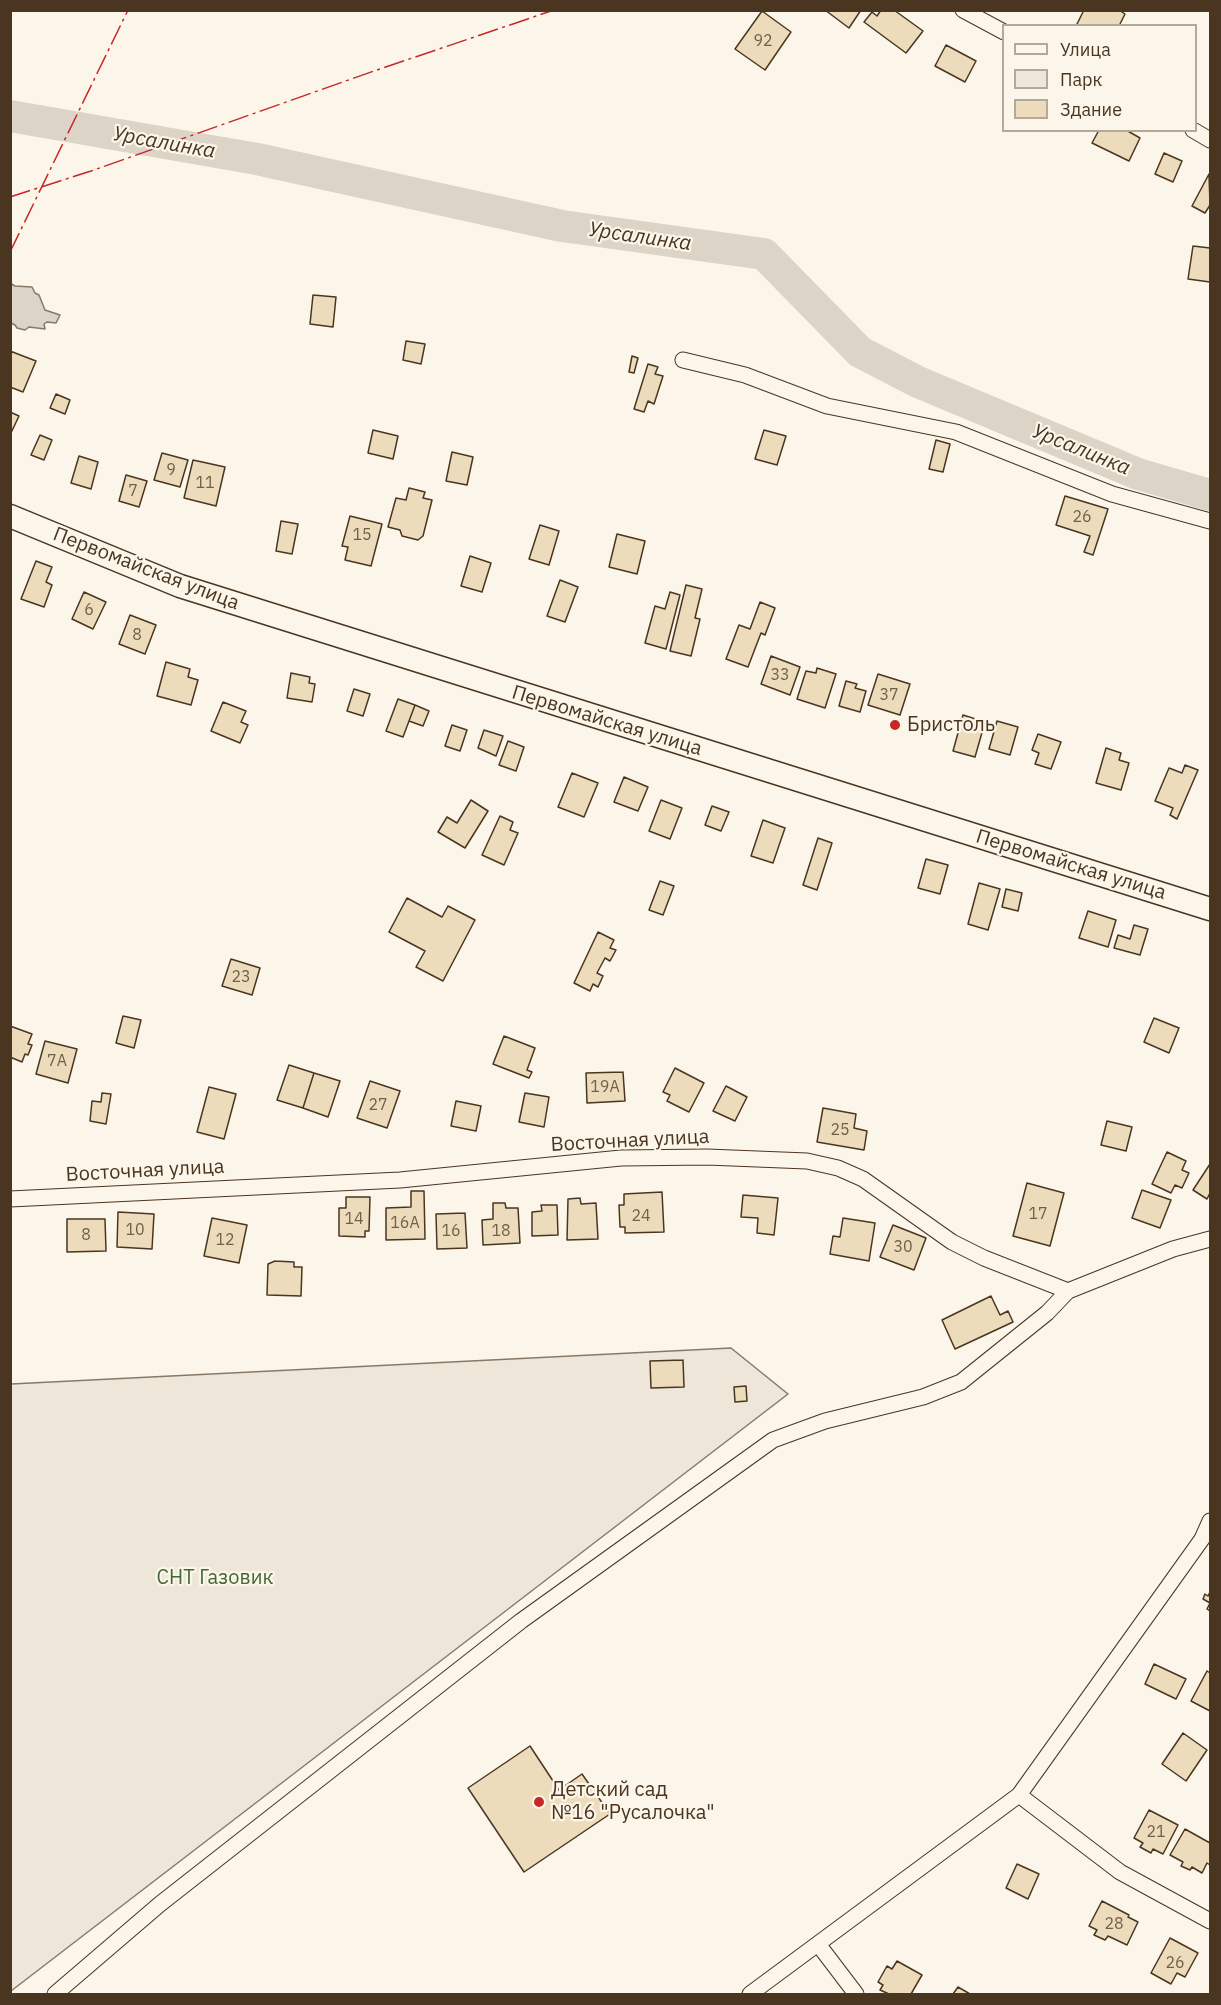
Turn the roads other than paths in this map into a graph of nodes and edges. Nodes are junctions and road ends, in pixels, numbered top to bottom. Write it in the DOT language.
graph roads {
  1 [pos="963,10"];
  2 [pos="1002,31"];
  3 [pos="1196,132"];
  4 [pos="1210,140"];
  5 [pos="683,360"];
  6 [pos="10,516"];
  7 [pos="1210,521"];
  8 [pos="1210,909"];
  9 [pos="10,1199"];
  10 [pos="1210,1239"];
  11 [pos="1068,1291"];
  12 [pos="1210,1521"];
  13 [pos="1019,1795"];
  14 [pos="1210,1921"];
  15 [pos="818,1944"];
  16 [pos="55,1995"];
  17 [pos="750,1995"];
  18 [pos="856,1995"];
  1 -- 2 [label="street"];
  3 -- 4 [label="street"];
  5 -- 7 [label="street"];
  6 -- 8 [label="main road, Первомайская улица"];
  9 -- 11 [label="street, Восточная улица"];
  10 -- 11 [label="street"];
  11 -- 16 [label="street"];
  12 -- 13 [label="street"];
  13 -- 14 [label="street"];
  13 -- 15 [label="street"];
  15 -- 17 [label="street"];
  15 -- 18 [label="street"];
}
